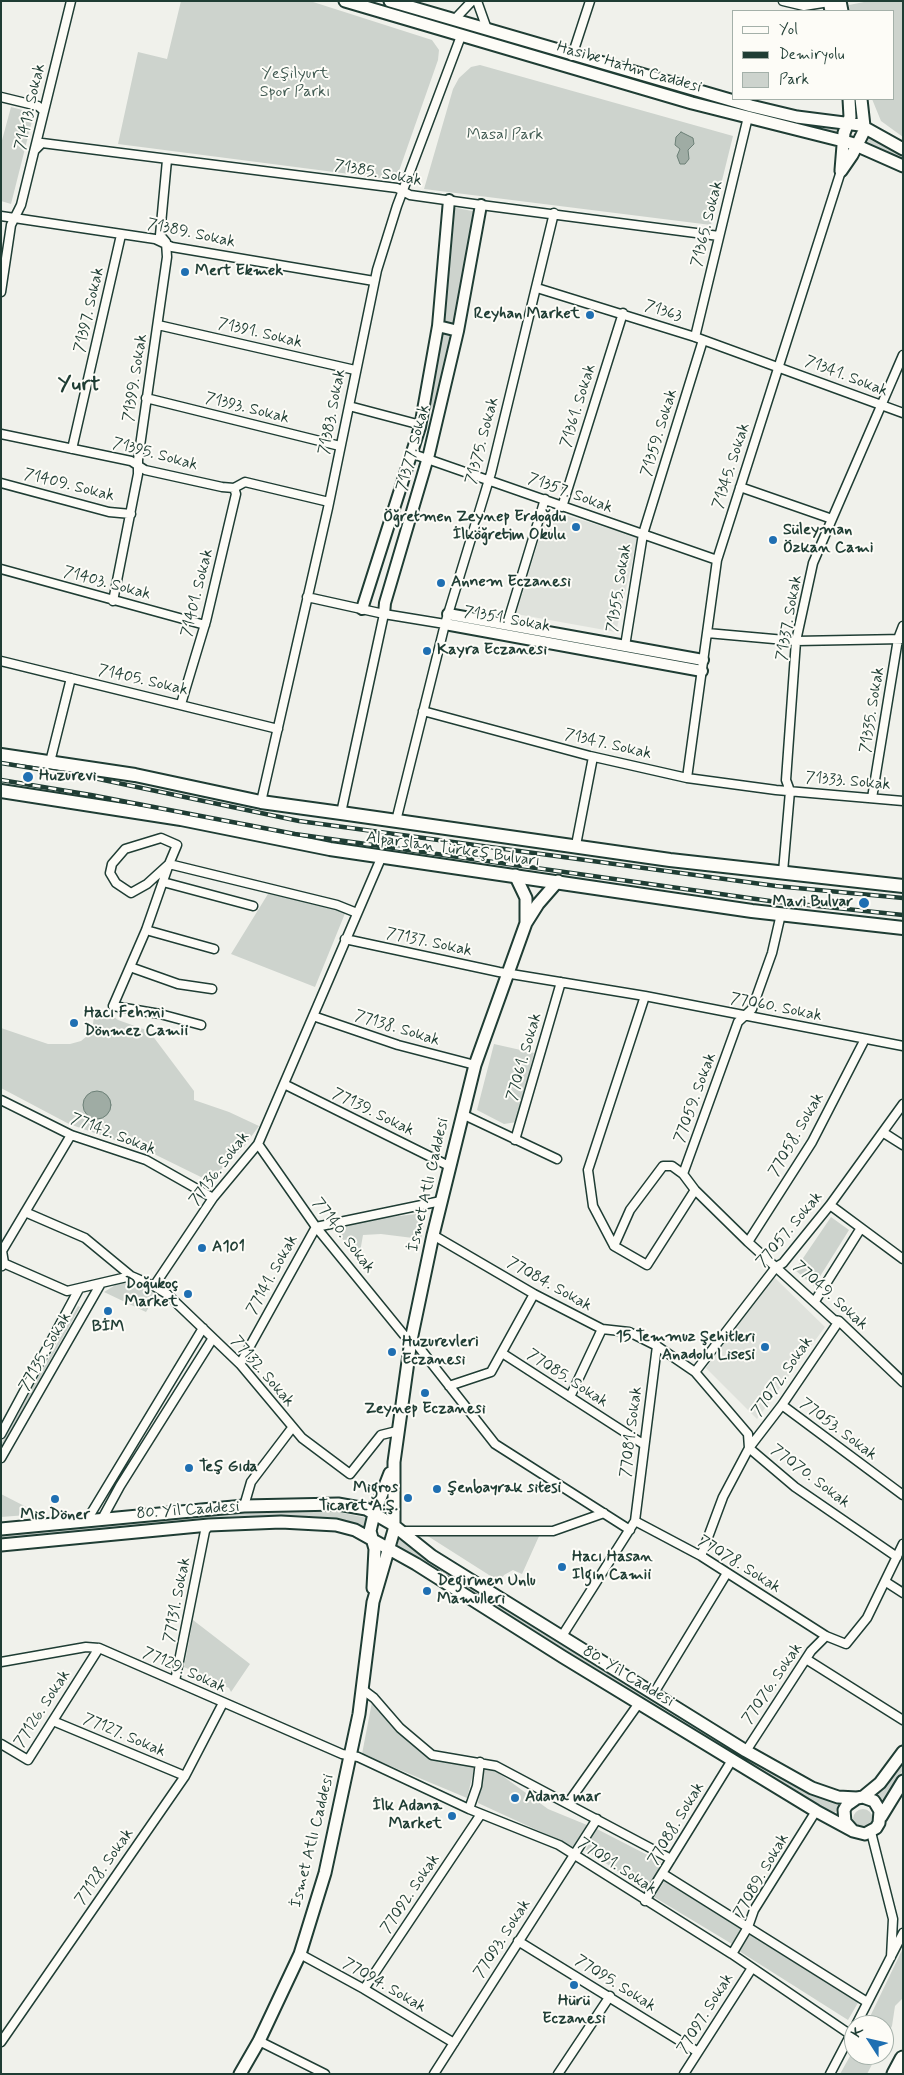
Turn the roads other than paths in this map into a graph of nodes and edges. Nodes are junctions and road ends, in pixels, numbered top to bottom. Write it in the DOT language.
graph roads {
  1 [pos="71,1"];
  2 [pos="345,1"];
  3 [pos="390,1"];
  4 [pos="472,1"];
  5 [pos="477,1"];
  6 [pos="590,1"];
  7 [pos="783,1"];
  8 [pos="832,4"];
  9 [pos="454,20"];
  10 [pos="487,29"];
  11 [pos="461,36"];
  12 [pos="572,56"];
  13 [pos="1,97"];
  14 [pos="849,100"];
  15 [pos="861,100"];
  16 [pos="44,111"];
  17 [pos="748,117"];
  18 [pos="848,124"];
  19 [pos="864,126"];
  20 [pos="844,142"];
  21 [pos="857,146"];
  22 [pos="903,149"];
  23 [pos="35,150"];
  24 [pos="167,160"];
  25 [pos="903,166"];
  26 [pos="841,171"];
  27 [pos="404,192"];
  28 [pos="449,200"];
  29 [pos="481,206"];
  30 [pos="554,213"];
  31 [pos="1,216"];
  32 [pos="14,218"];
  33 [pos="121,235"];
  34 [pos="718,236"];
  35 [pos="166,242"];
  36 [pos="374,282"];
  37 [pos="537,288"];
  38 [pos="1,292"];
  39 [pos="623,313"];
  40 [pos="158,325"];
  41 [pos="438,326"];
  42 [pos="458,330"];
  43 [pos="699,338"];
  44 [pos="903,355"];
  45 [pos="779,366"];
  46 [pos="355,370"];
  47 [pos="146,398"];
  48 [pos="880,405"];
  49 [pos="349,406"];
  50 [pos="903,413"];
  51 [pos="420,427"];
  52 [pos="1,434"];
  53 [pos="340,446"];
  54 [pos="72,449"];
  55 [pos="413,454"];
  56 [pos="428,459"];
  57 [pos="138,466"];
  58 [pos="487,479"];
  59 [pos="1,483"];
  60 [pos="740,487"];
  61 [pos="234,488"];
  62 [pos="545,499"];
  63 [pos="329,502"];
  64 [pos="562,506"];
  65 [pos="131,514"];
  66 [pos="832,519"];
  67 [pos="643,534"];
  68 [pos="717,560"];
  69 [pos="1,569"];
  70 [pos="308,597"];
  71 [pos="113,601"];
  72 [pos="362,609"];
  73 [pos="384,614"];
  74 [pos="448,614"];
  75 [pos="445,624"];
  76 [pos="507,624"];
  77 [pos="205,625"];
  78 [pos="903,626"];
  79 [pos="707,633"];
  80 [pos="901,639"];
  81 [pos="796,641"];
  82 [pos="625,646"];
  83 [pos="1,661"];
  84 [pos="702,666"];
  85 [pos="70,678"];
  86 [pos="181,704"];
  87 [pos="423,711"];
  88 [pos="278,729"];
  89 [pos="1,754"];
  90 [pos="593,757"];
  91 [pos="50,762"];
  92 [pos="687,778"];
  93 [pos="1,791"];
  94 [pos="790,791"];
  95 [pos="872,798"];
  96 [pos="903,801"];
  97 [pos="261,802"];
  98 [pos="341,814"];
  99 [pos="396,821"];
  100 [pos="576,845"];
  101 [pos="382,856"];
  102 [pos="169,864"];
  103 [pos="783,872"];
  104 [pos="515,874"];
  105 [pos="558,881"];
  106 [pos="163,882"];
  107 [pos="903,886"];
  108 [pos="253,906"];
  109 [pos="357,913"];
  110 [pos="782,914"];
  111 [pos="526,923"];
  112 [pos="903,928"];
  113 [pos="146,930"];
  114 [pos="346,939"];
  115 [pos="214,949"];
  116 [pos="130,967"];
  117 [pos="507,973"];
  118 [pos="561,982"];
  119 [pos="212,989"];
  120 [pos="645,996"];
  121 [pos="313,1016"];
  122 [pos="746,1016"];
  123 [pos="201,1026"];
  124 [pos="865,1039"];
  125 [pos="903,1046"];
  126 [pos="474,1065"];
  127 [pos="284,1084"];
  128 [pos="1,1100"];
  129 [pos="903,1104"];
  130 [pos="462,1114"];
  131 [pos="884,1133"];
  132 [pos="71,1135"];
  133 [pos="515,1140"];
  134 [pos="258,1144"];
  135 [pos="903,1145"];
  136 [pos="557,1158"];
  137 [pos="449,1166"];
  138 [pos="683,1174"];
  139 [pos="696,1190"];
  140 [pos="213,1198"];
  141 [pos="441,1201"];
  142 [pos="830,1206"];
  143 [pos="25,1212"];
  144 [pos="316,1227"];
  145 [pos="862,1228"];
  146 [pos="433,1235"];
  147 [pos="748,1242"];
  148 [pos="614,1246"];
  149 [pos="903,1259"];
  150 [pos="2,1264"];
  151 [pos="776,1267"];
  152 [pos="131,1276"];
  153 [pos="100,1285"];
  154 [pos="154,1286"];
  155 [pos="79,1289"];
  156 [pos="534,1294"];
  157 [pos="815,1301"];
  158 [pos="839,1321"];
  159 [pos="203,1328"];
  160 [pos="602,1329"];
  161 [pos="213,1338"];
  162 [pos="411,1340"];
  163 [pos="657,1346"];
  164 [pos="502,1353"];
  165 [pos="240,1364"];
  166 [pos="695,1372"];
  167 [pos="903,1382"];
  168 [pos="449,1386"];
  169 [pos="570,1397"];
  170 [pos="782,1405"];
  171 [pos="292,1428"];
  172 [pos="397,1431"];
  173 [pos="1,1434"];
  174 [pos="643,1444"];
  175 [pos="749,1448"];
  176 [pos="1,1458"];
  177 [pos="394,1462"];
  178 [pos="903,1495"];
  179 [pos="244,1506"];
  180 [pos="604,1513"];
  181 [pos="374,1514"];
  182 [pos="102,1519"];
  183 [pos="87,1520"];
  184 [pos="635,1522"];
  185 [pos="392,1524"];
  186 [pos="209,1525"];
  187 [pos="1,1529"];
  188 [pos="630,1530"];
  189 [pos="403,1534"];
  190 [pos="373,1541"];
  191 [pos="903,1544"];
  192 [pos="1,1545"];
  193 [pos="388,1550"];
  194 [pos="701,1556"];
  195 [pos="896,1557"];
  196 [pos="727,1573"];
  197 [pos="886,1582"];
  198 [pos="903,1593"];
  199 [pos="373,1602"];
  200 [pos="562,1636"];
  201 [pos="826,1636"];
  202 [pos="98,1648"];
  203 [pos="806,1659"];
  204 [pos="1,1662"];
  205 [pos="175,1681"];
  206 [pos="362,1689"];
  207 [pos="654,1692"];
  208 [pos="223,1703"];
  209 [pos="639,1703"];
  210 [pos="903,1720"];
  211 [pos="52,1721"];
  212 [pos="1,1744"];
  213 [pos="746,1751"];
  214 [pos="903,1752"];
  215 [pos="350,1756"];
  216 [pos="732,1760"];
  217 [pos="480,1762"];
  218 [pos="185,1776"];
  219 [pos="903,1781"];
  220 [pos="860,1797"];
  221 [pos="568,1804"];
  222 [pos="469,1809"];
  223 [pos="816,1812"];
  224 [pos="481,1814"];
  225 [pos="881,1817"];
  226 [pos="597,1819"];
  227 [pos="852,1831"];
  228 [pos="870,1832"];
  229 [pos="573,1855"];
  230 [pos="671,1859"];
  231 [pos="663,1874"];
  232 [pos="646,1902"];
  233 [pos="748,1927"];
  234 [pos="903,1933"];
  235 [pos="518,1941"];
  236 [pos="300,1954"];
  237 [pos="732,1954"];
  238 [pos="891,1957"];
  239 [pos="752,1968"];
  240 [pos="364,1989"];
  241 [pos="610,1996"];
  242 [pos="867,2002"];
  243 [pos="860,2015"];
  244 [pos="844,2024"];
  245 [pos="259,2041"];
  246 [pos="1,2042"];
  247 [pos="454,2042"];
  248 [pos="844,2047"];
  249 [pos="698,2052"];
  250 [pos="903,2059"];
  251 [pos="240,2074"];
  252 [pos="325,2074"];
  253 [pos="434,2074"];
  254 [pos="558,2074"];
  255 [pos="684,2074"];
  256 [pos="830,2074"];
  257 [pos="895,2074"];
  1 -- 16 [label="street, 71413. Sokak"];
  2 -- 11 [label="main road, Hasibe Hatun Caddesi"];
  3 -- 9 [label="main road, Hasibe Hatun Caddesi"];
  4 -- 9 [label="street"];
  5 -- 10 [label="street"];
  6 -- 12 [label="street"];
  7 -- 8 [label="street"];
  9 -- 10 [label="main road, Hasibe Hatun Caddesi"];
  10 -- 12 [label="main road, Hasibe Hatun Caddesi"];
  11 -- 17 [label="main road, Hasibe Hatun Caddesi"];
  11 -- 27 [label="street, 71383. Sokak"];
  12 -- 18 [label="main road, Hasibe Hatun Caddesi"];
  13 -- 16 [label="street"];
  14 -- 18 [label="main road"];
  15 -- 19 [label="main road"];
  16 -- 23 [label="street, 71413. Sokak"];
  17 -- 20 [label="main road, Hasibe Hatun Caddesi"];
  17 -- 34 [label="street, 71365. Sokak"];
  18 -- 19 [label="main road, Hasibe Hatun Caddesi"];
  18 -- 20 [label="main road"];
  19 -- 21 [label="main road"];
  19 -- 22 [label="main road, Hasibe Hatun Caddesi"];
  20 -- 21 [label="main road, Hasibe Hatun Caddesi"];
  20 -- 26 [label="main road"];
  21 -- 25 [label="main road, Hasibe Hatun Caddesi"];
  21 -- 26 [label="main road"];
  23 -- 24 [label="street, 71385. Sokak"];
  23 -- 32 [label="street, 71413. Sokak"];
  24 -- 27 [label="street, 71385. Sokak"];
  24 -- 35 [label="street, 71399. Sokak"];
  26 -- 45 [label="street, 71345. Sokak"];
  27 -- 28 [label="street, 71385. Sokak"];
  27 -- 36 [label="street, 71383. Sokak"];
  28 -- 29 [label="street, 71385. Sokak"];
  28 -- 41 [label="street, 71377. Sokak"];
  29 -- 30 [label="street, 71385. Sokak"];
  29 -- 42 [label="street, 71377. Sokak"];
  30 -- 34 [label="street, 71385. Sokak"];
  30 -- 37 [label="street, 71375. Sokak"];
  31 -- 32 [label="street, 71389. Sokak"];
  32 -- 33 [label="street, 71389. Sokak"];
  32 -- 38 [label="street, 71413. Sokak"];
  33 -- 35 [label="street, 71389. Sokak"];
  33 -- 54 [label="street, 71397. Sokak"];
  34 -- 43 [label="street, 71365. Sokak"];
  35 -- 36 [label="street, 71389. Sokak"];
  35 -- 40 [label="street, 71399. Sokak"];
  36 -- 46 [label="street, 71383. Sokak"];
  37 -- 39 [label="street, 71363"];
  37 -- 58 [label="street, 71375. Sokak"];
  39 -- 43 [label="street, 71363"];
  39 -- 64 [label="street, 71361. Sokak"];
  40 -- 46 [label="street, 71391. Sokak"];
  40 -- 47 [label="street, 71399. Sokak"];
  41 -- 42 [label="street"];
  41 -- 51 [label="street, 71377. Sokak"];
  42 -- 56 [label="street, 71377. Sokak"];
  43 -- 45 [label="street, 71363"];
  43 -- 67 [label="street, 71359. Sokak"];
  44 -- 48 [label="street, 71337. Sokak"];
  45 -- 48 [label="street, 71341. Sokak"];
  45 -- 60 [label="street, 71345. Sokak"];
  46 -- 49 [label="street, 71383. Sokak"];
  47 -- 53 [label="street, 71393. Sokak"];
  47 -- 57 [label="street, 71399. Sokak"];
  48 -- 50 [label="street, 71341. Sokak"];
  48 -- 66 [label="street, 71337. Sokak"];
  49 -- 51 [label="street"];
  49 -- 53 [label="street, 71383. Sokak"];
  51 -- 55 [label="street, 71377. Sokak"];
  52 -- 54 [label="street, 71395. Sokak"];
  53 -- 63 [label="street, 71383. Sokak"];
  54 -- 57 [label="street, 71395. Sokak"];
  55 -- 56 [label="street, 71357. Sokak"];
  55 -- 72 [label="street, 71377. Sokak"];
  56 -- 58 [label="street, 71357. Sokak"];
  56 -- 73 [label="street, 71377. Sokak"];
  57 -- 61 [label="street, 71395. Sokak"];
  57 -- 65 [label="street, 71399. Sokak"];
  58 -- 62 [label="street, 71357. Sokak"];
  58 -- 74 [label="street, 71375. Sokak"];
  59 -- 65 [label="street, 71409. Sokak"];
  60 -- 66 [label="street"];
  60 -- 68 [label="street, 71345. Sokak"];
  61 -- 63 [label="street, 71395. Sokak"];
  61 -- 77 [label="street, 71401. Sokak"];
  62 -- 64 [label="street, 71357. Sokak"];
  62 -- 76 [label="street"];
  63 -- 70 [label="street, 71383. Sokak"];
  64 -- 67 [label="street, 71357. Sokak"];
  65 -- 71 [label="street, 71399. Sokak"];
  66 -- 81 [label="street, 71337. Sokak"];
  67 -- 68 [label="street, 71357. Sokak"];
  67 -- 82 [label="street, 71355. Sokak"];
  68 -- 79 [label="street, 71345. Sokak"];
  69 -- 71 [label="street, 71403. Sokak"];
  70 -- 72 [label="street, 71351. Sokak"];
  70 -- 88 [label="street, 71383. Sokak"];
  71 -- 77 [label="street, 71403. Sokak"];
  72 -- 73 [label="street, 71351. Sokak"];
  73 -- 75 [label="street, 71351. Sokak"];
  73 -- 98 [label="street, 71377. Sokak"];
  74 -- 75 [label="street, 71375. Sokak"];
  74 -- 76 [label="street, 71351. Sokak"];
  75 -- 84 [label="street, 71351. Sokak"];
  75 -- 87 [label="street, 71375. Sokak"];
  76 -- 82 [label="street, 71351. Sokak"];
  77 -- 86 [label="street, 71401. Sokak"];
  78 -- 80 [label="street, 71335. Sokak"];
  79 -- 81 [label="street"];
  79 -- 84 [label="street, 71345. Sokak"];
  80 -- 81 [label="street"];
  80 -- 95 [label="street, 71335. Sokak"];
  81 -- 94 [label="street, 71337. Sokak"];
  82 -- 84 [label="street, 71351. Sokak"];
  83 -- 85 [label="street, 71405. Sokak"];
  84 -- 92 [label="street, 71345. Sokak"];
  85 -- 86 [label="street, 71405. Sokak"];
  85 -- 91 [label="street"];
  86 -- 88 [label="street, 71405. Sokak"];
  87 -- 90 [label="street, 71347. Sokak"];
  87 -- 99 [label="street, 71375. Sokak"];
  88 -- 97 [label="street, 71383. Sokak"];
  89 -- 91 [label="main road, Alparslan Türkeş Bulvarı"];
  90 -- 92 [label="street, 71347. Sokak"];
  90 -- 100 [label="street"];
  91 -- 97 [label="main road, Alparslan Türkeş Bulvarı"];
  92 -- 94 [label="street, 71347. Sokak"];
  93 -- 101 [label="main road, Alparslan Türkeş Bulvarı"];
  94 -- 95 [label="street, 71333. Sokak"];
  94 -- 103 [label="street, 71337. Sokak"];
  95 -- 96 [label="street, 71333. Sokak"];
  97 -- 98 [label="main road, Alparslan Türkeş Bulvarı"];
  98 -- 99 [label="main road, Alparslan Türkeş Bulvarı"];
  99 -- 100 [label="main road, Alparslan Türkeş Bulvarı"];
  100 -- 103 [label="main road, Alparslan Türkeş Bulvarı"];
  101 -- 104 [label="main road, Alparslan Türkeş Bulvarı"];
  101 -- 109 [label="street, 77136. Sokak"];
  102 -- 102 [label="street"];
  102 -- 106 [label="street"];
  102 -- 109 [label="street"];
  103 -- 107 [label="main road, Alparslan Türkeş Bulvarı"];
  104 -- 105 [label="main road, Alparslan Türkeş Bulvarı"];
  104 -- 111 [label="main road"];
  105 -- 110 [label="main road, Alparslan Türkeş Bulvarı"];
  105 -- 111 [label="main road"];
  106 -- 108 [label="street"];
  106 -- 113 [label="street"];
  109 -- 114 [label="street, 77136. Sokak"];
  110 -- 112 [label="main road, Alparslan Türkeş Bulvarı"];
  110 -- 122 [label="street, 77059. Sokak"];
  111 -- 117 [label="main road, İsmet Atlı Caddesi"];
  113 -- 115 [label="street"];
  113 -- 116 [label="street"];
  114 -- 117 [label="street, 77137. Sokak"];
  114 -- 121 [label="street, 77136. Sokak"];
  116 -- 119 [label="street"];
  116 -- 123 [label="street"];
  117 -- 118 [label="street, 77137. Sokak"];
  117 -- 126 [label="main road, İsmet Atlı Caddesi"];
  118 -- 120 [label="street, 77060. Sokak"];
  118 -- 133 [label="street, 77061. Sokak"];
  120 -- 122 [label="street, 77060. Sokak"];
  120 -- 148 [label="street"];
  121 -- 126 [label="street, 77138. Sokak"];
  121 -- 127 [label="street, 77136. Sokak"];
  122 -- 124 [label="street, 77060. Sokak"];
  122 -- 138 [label="street, 77059. Sokak"];
  124 -- 125 [label="street, 77060. Sokak"];
  124 -- 147 [label="street, 77058. Sokak"];
  126 -- 130 [label="main road, İsmet Atlı Caddesi"];
  127 -- 134 [label="street, 77136. Sokak"];
  127 -- 137 [label="street, 77139. Sokak"];
  128 -- 132 [label="street, 77142. Sokak"];
  129 -- 131 [label="street, 77057. Sokak"];
  130 -- 133 [label="street"];
  130 -- 137 [label="main road, İsmet Atlı Caddesi"];
  131 -- 135 [label="street"];
  131 -- 142 [label="street, 77057. Sokak"];
  132 -- 140 [label="street, 77142. Sokak"];
  132 -- 143 [label="street"];
  133 -- 136 [label="street"];
  134 -- 140 [label="street, 77136. Sokak"];
  134 -- 144 [label="street, 77140. Sokak"];
  137 -- 141 [label="main road, İsmet Atlı Caddesi"];
  138 -- 139 [label="street"];
  138 -- 148 [label="street"];
  139 -- 147 [label="street, 77049. Sokak"];
  139 -- 148 [label="street"];
  140 -- 154 [label="street, 77136. Sokak"];
  141 -- 144 [label="street"];
  141 -- 146 [label="main road, İsmet Atlı Caddesi"];
  142 -- 145 [label="street"];
  142 -- 151 [label="street, 77057. Sokak"];
  143 -- 150 [label="street"];
  143 -- 152 [label="street"];
  144 -- 162 [label="street, 77140. Sokak"];
  144 -- 165 [label="street, 77141. Sokak"];
  145 -- 149 [label="street"];
  145 -- 157 [label="street"];
  146 -- 156 [label="street, 77084. Sokak"];
  146 -- 162 [label="main road, İsmet Atlı Caddesi"];
  147 -- 151 [label="street, 77049. Sokak"];
  150 -- 155 [label="street"];
  151 -- 157 [label="street, 77049. Sokak"];
  151 -- 166 [label="street, 77057. Sokak"];
  152 -- 153 [label="street"];
  152 -- 154 [label="street"];
  153 -- 155 [label="street"];
  153 -- 176 [label="street, 77135. Sokak"];
  154 -- 159 [label="street, 77132. Sokak"];
  155 -- 173 [label="street, 77135. Sokak"];
  156 -- 160 [label="street, 77084. Sokak"];
  156 -- 164 [label="street"];
  157 -- 158 [label="street, 77049. Sokak"];
  158 -- 167 [label="street, 77049. Sokak"];
  158 -- 170 [label="street, 77072. Sokak"];
  159 -- 161 [label="street, 77132. Sokak"];
  159 -- 183 [label="street"];
  160 -- 163 [label="street, 77084. Sokak"];
  160 -- 169 [label="street"];
  161 -- 165 [label="street, 77132. Sokak"];
  161 -- 182 [label="street"];
  162 -- 168 [label="street, 77140. Sokak"];
  162 -- 172 [label="main road, İsmet Atlı Caddesi"];
  163 -- 166 [label="street, 77070. Sokak"];
  163 -- 174 [label="street, 77081. Sokak"];
  164 -- 168 [label="street"];
  164 -- 169 [label="street, 77085. Sokak"];
  165 -- 171 [label="street, 77132. Sokak"];
  166 -- 175 [label="street, 77070. Sokak"];
  168 -- 180 [label="street, 77140. Sokak"];
  169 -- 174 [label="street, 77085. Sokak"];
  170 -- 175 [label="street, 77072. Sokak"];
  170 -- 178 [label="street, 77053. Sokak"];
  171 -- 172 [label="street, 77132. Sokak"];
  171 -- 179 [label="street"];
  172 -- 177 [label="main road, İsmet Atlı Caddesi"];
  174 -- 184 [label="street, 77081. Sokak"];
  175 -- 194 [label="street, 77072. Sokak"];
  175 -- 195 [label="street, 77070. Sokak"];
  177 -- 181 [label="main road, İsmet Atlı Caddesi"];
  177 -- 185 [label="main road, İsmet Atlı Caddesi"];
  179 -- 181 [label="main road, 80. Yıl Caddesi"];
  179 -- 182 [label="main road, 80. Yıl Caddesi"];
  180 -- 188 [label="street, 77140. Sokak"];
  180 -- 189 [label="street"];
  181 -- 185 [label="main road, 80. Yıl Caddesi"];
  181 -- 190 [label="main road, İsmet Atlı Caddesi"];
  182 -- 183 [label="main road, 80. Yıl Caddesi"];
  183 -- 187 [label="main road, 80. Yıl Caddesi"];
  184 -- 188 [label="street"];
  184 -- 194 [label="street, 77078. Sokak"];
  185 -- 189 [label="main road, 80. Yıl Caddesi"];
  185 -- 193 [label="main road, İsmet Atlı Caddesi"];
  186 -- 190 [label="main road, 80. Yıl Caddesi"];
  186 -- 192 [label="main road, 80. Yıl Caddesi"];
  186 -- 205 [label="street, 77131. Sokak"];
  188 -- 200 [label="street"];
  189 -- 200 [label="main road, 80. Yıl Caddesi"];
  190 -- 193 [label="main road, 80. Yıl Caddesi"];
  190 -- 199 [label="main road, İsmet Atlı Caddesi"];
  191 -- 195 [label="street"];
  193 -- 199 [label="main road, İsmet Atlı Caddesi"];
  193 -- 209 [label="main road, 80. Yıl Caddesi"];
  194 -- 196 [label="street, 77078. Sokak"];
  195 -- 197 [label="street"];
  196 -- 201 [label="street, 77078. Sokak"];
  196 -- 207 [label="street"];
  197 -- 198 [label="street"];
  197 -- 201 [label="street, 77078. Sokak"];
  199 -- 206 [label="main road, İsmet Atlı Caddesi"];
  200 -- 207 [label="main road, 80. Yıl Caddesi"];
  201 -- 203 [label="street, 77076. Sokak"];
  202 -- 204 [label="street, 77129. Sokak"];
  202 -- 205 [label="street, 77129. Sokak"];
  202 -- 211 [label="street, 77126. Sokak"];
  203 -- 210 [label="street"];
  203 -- 213 [label="street, 77076. Sokak"];
  205 -- 208 [label="street, 77129. Sokak"];
  206 -- 215 [label="main road, İsmet Atlı Caddesi"];
  206 -- 217 [label="street"];
  207 -- 213 [label="main road, 80. Yıl Caddesi"];
  208 -- 215 [label="street, 77129. Sokak"];
  208 -- 218 [label="street, 77128. Sokak"];
  209 -- 216 [label="main road, 80. Yıl Caddesi"];
  209 -- 221 [label="street"];
  211 -- 212 [label="street, 77126. Sokak"];
  211 -- 218 [label="street, 77127. Sokak"];
  213 -- 220 [label="main road, 80. Yıl Caddesi"];
  214 -- 220 [label="main road"];
  215 -- 222 [label="street, 77091. Sokak"];
  215 -- 236 [label="main road, İsmet Atlı Caddesi"];
  216 -- 223 [label="main road, 80. Yıl Caddesi"];
  216 -- 230 [label="street, 77088. Sokak"];
  217 -- 221 [label="street"];
  217 -- 222 [label="street"];
  218 -- 246 [label="street, 77128. Sokak"];
  219 -- 225 [label="main road"];
  220 -- 225 [label="main road"];
  220 -- 227 [label="main road"];
  221 -- 226 [label="street"];
  222 -- 224 [label="street, 77091. Sokak"];
  223 -- 227 [label="main road, 80. Yıl Caddesi"];
  223 -- 233 [label="street, 77089. Sokak"];
  224 -- 229 [label="street, 77091. Sokak"];
  224 -- 240 [label="street, 77092. Sokak"];
  225 -- 228 [label="main road"];
  226 -- 229 [label="street, 77093. Sokak"];
  226 -- 230 [label="street"];
  227 -- 228 [label="main road"];
  228 -- 238 [label="street"];
  229 -- 232 [label="street, 77091. Sokak"];
  229 -- 235 [label="street, 77093. Sokak"];
  230 -- 231 [label="street, 77088. Sokak"];
  231 -- 232 [label="street, 77088. Sokak"];
  231 -- 233 [label="street"];
  232 -- 237 [label="street, 77091. Sokak"];
  233 -- 237 [label="street, 77089. Sokak"];
  233 -- 242 [label="street"];
  234 -- 238 [label="street"];
  235 -- 241 [label="street, 77095. Sokak"];
  235 -- 247 [label="street, 77093. Sokak"];
  236 -- 240 [label="street, 77094. Sokak"];
  236 -- 245 [label="main road, İsmet Atlı Caddesi"];
  237 -- 239 [label="street, 77091. Sokak"];
  238 -- 242 [label="street"];
  239 -- 244 [label="street, 77091. Sokak"];
  239 -- 249 [label="street, 77097. Sokak"];
  240 -- 247 [label="street, 77094. Sokak"];
  241 -- 249 [label="street, 77095. Sokak"];
  241 -- 254 [label="street"];
  242 -- 243 [label="street"];
  245 -- 251 [label="main road, İsmet Atlı Caddesi"];
  245 -- 252 [label="street"];
  247 -- 253 [label="street, 77093. Sokak"];
  248 -- 256 [label="street"];
  249 -- 255 [label="street, 77097. Sokak"];
  250 -- 257 [label="highway"];
}
